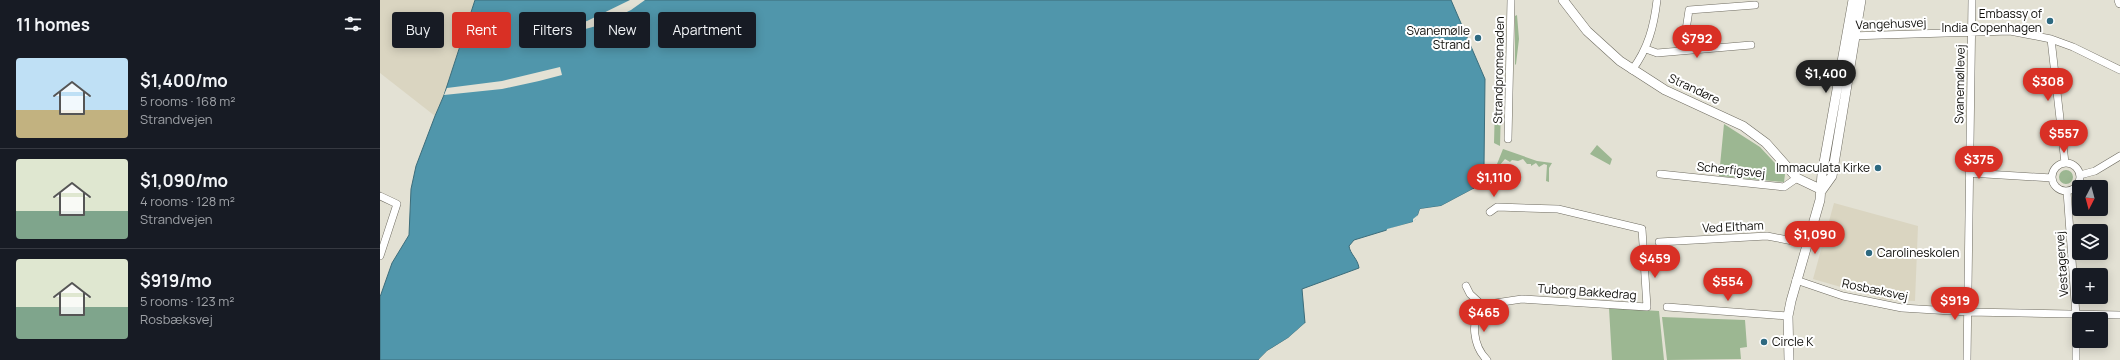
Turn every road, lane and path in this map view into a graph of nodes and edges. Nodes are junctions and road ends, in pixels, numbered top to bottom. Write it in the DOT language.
graph roads {
  1 [pos="1511,0"];
  2 [pos="1563,0"];
  3 [pos="1657,0"];
  4 [pos="1853,0"];
  5 [pos="1861,0"];
  6 [pos="1972,0"];
  7 [pos="2119,0"];
  8 [pos="2120,3"];
  9 [pos="1755,5"];
  10 [pos="1971,32"];
  11 [pos="1850,36"];
  12 [pos="2051,39"];
  13 [pos="1751,45"];
  14 [pos="1646,49"];
  15 [pos="1683,50"];
  16 [pos="1632,70"];
  17 [pos="2120,70"];
  18 [pos="1508,140"];
  19 [pos="2120,156"];
  20 [pos="2064,163"];
  21 [pos="1969,173"];
  22 [pos="1660,174"];
  23 [pos="2080,175"];
  24 [pos="1797,178"];
  25 [pos="2052,178"];
  26 [pos="1822,190"];
  27 [pos="2067,191"];
  28 [pos="380,196"];
  29 [pos="1490,212"];
  30 [pos="1659,242"];
  31 [pos="1808,244"];
  32 [pos="380,256"];
  33 [pos="1796,280"];
  34 [pos="1466,286"];
  35 [pos="1482,305"];
  36 [pos="1667,307"];
  37 [pos="1968,312"];
  38 [pos="2076,312"];
  39 [pos="2072,315"];
  40 [pos="2108,315"];
  41 [pos="2120,315"];
  42 [pos="1788,316"];
  43 [pos="2076,348"];
  44 [pos="1488,360"];
  45 [pos="1790,360"];
  46 [pos="1967,360"];
  47 [pos="2076,360"];
  1 -- 18 [label="street, Strandpromenaden"];
  2 -- 16 [label="street, Strandøre"];
  3 -- 14 [label="street"];
  4 -- 11 [label="street"];
  5 -- 11 [label="street"];
  6 -- 10 [label="street, Svanemøllevej"];
  7 -- 8 [label="street"];
  9 -- 15 [label="street"];
  10 -- 11 [label="street, Vangehusvej"];
  10 -- 12 [label="street, Vangehusvej"];
  10 -- 21 [label="street, Svanemøllevej"];
  11 -- 26 [label="street"];
  12 -- 17 [label="street, Vangehusvej"];
  12 -- 20 [label="street"];
  13 -- 15 [label="street"];
  14 -- 15 [label="street"];
  14 -- 16 [label="street"];
  16 -- 24 [label="street, Strandøre"];
  19 -- 23 [label="street"];
  20 -- 23 [label="street"];
  20 -- 25 [label="street"];
  21 -- 25 [label="street"];
  21 -- 37 [label="street, Svanemøllevej"];
  22 -- 24 [label="street, Scherfigsvej"];
  23 -- 27 [label="street"];
  24 -- 26 [label="street, Strandøre"];
  25 -- 27 [label="street"];
  26 -- 31 [label="street"];
  27 -- 38 [label="street, Vestagervej"];
  28 -- 32 [label="street"];
  29 -- 35 [label="street, Tuborg Bakkedrag"];
  30 -- 31 [label="street, Ved Eltham"];
  31 -- 33 [label="street"];
  33 -- 37 [label="street, Rosbæksvej"];
  33 -- 42 [label="street"];
  34 -- 35 [label="street"];
  35 -- 44 [label="street"];
  36 -- 42 [label="street"];
  37 -- 39 [label="street, Rosbæksvej"];
  37 -- 46 [label="street, Svanemøllevej"];
  40 -- 41 [label="street, Rosbæksvej"];
  42 -- 45 [label="street"];
  43 -- 47 [label="street, Vestagervej"];
}
